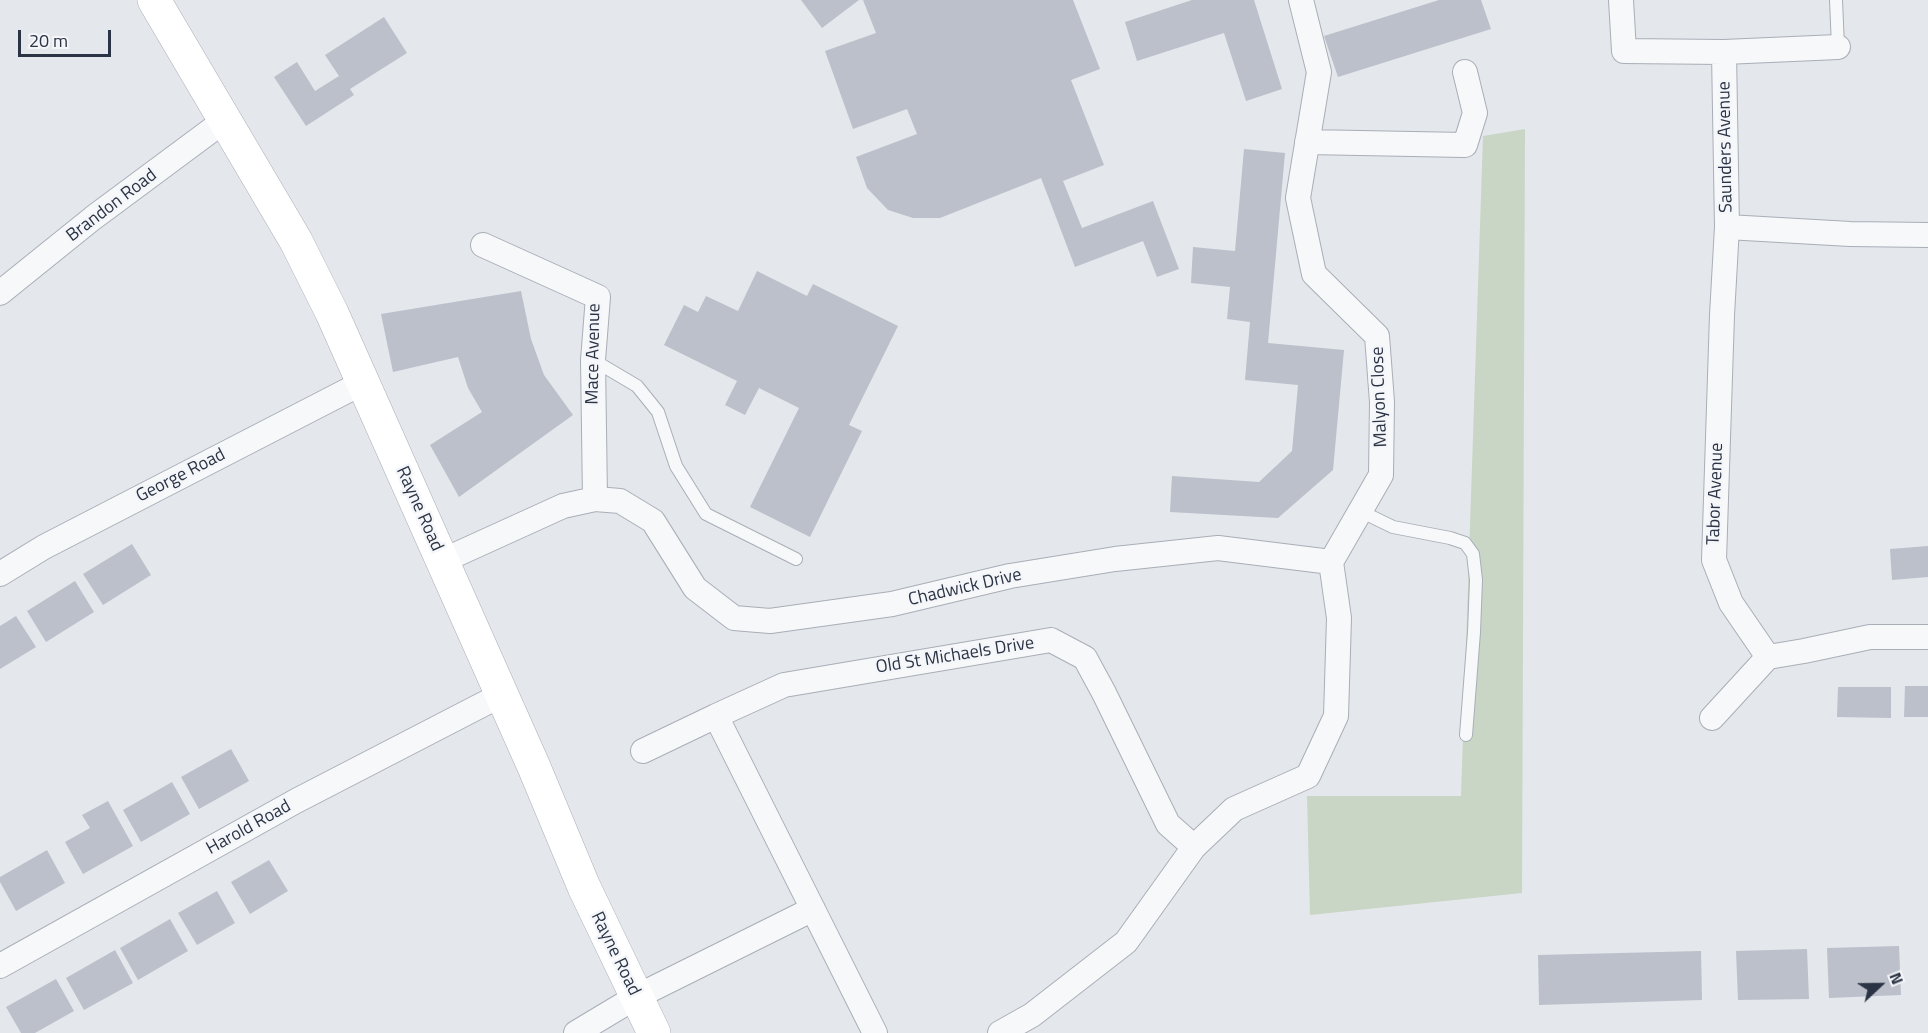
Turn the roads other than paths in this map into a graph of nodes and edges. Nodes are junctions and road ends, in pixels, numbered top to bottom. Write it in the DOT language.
graph roads {
  1 [pos="1301,0"];
  2 [pos="1621,0"];
  3 [pos="1836,0"];
  4 [pos="158,1"];
  5 [pos="1838,47"];
  6 [pos="1724,52"];
  7 [pos="1465,72"];
  8 [pos="225,120"];
  9 [pos="1308,142"];
  10 [pos="1728,227"];
  11 [pos="1928,234"];
  12 [pos="483,244"];
  13 [pos="0,293"];
  14 [pos="593,360"];
  15 [pos="364,382"];
  16 [pos="595,499"];
  17 [pos="1360,511"];
  18 [pos="796,559"];
  19 [pos="442,561"];
  20 [pos="1331,562"];
  21 [pos="0,574"];
  22 [pos="1928,637"];
  23 [pos="1768,657"];
  24 [pos="501,695"];
  25 [pos="716,716"];
  26 [pos="1712,718"];
  27 [pos="1466,735"];
  28 [pos="643,752"];
  29 [pos="1194,847"];
  30 [pos="813,909"];
  31 [pos="0,966"];
  32 [pos="636,997"];
  33 [pos="576,1033"];
  34 [pos="654,1033"];
  35 [pos="875,1033"];
  36 [pos="1000,1033"];
  1 -- 9 [label="street, Malyon Close"];
  2 -- 6 [label="street"];
  3 -- 5 [label="lane"];
  4 -- 8 [label="main road, Rayne Road"];
  5 -- 6 [label="street"];
  6 -- 10 [label="street, Saunders Avenue"];
  7 -- 9 [label="street"];
  8 -- 13 [label="street, Brandon Road"];
  8 -- 15 [label="main road, Rayne Road"];
  9 -- 17 [label="street, Malyon Close"];
  10 -- 11 [label="street, Saunders Avenue"];
  10 -- 23 [label="street, Tabor Avenue"];
  12 -- 14 [label="street, Mace Avenue"];
  14 -- 16 [label="street, Mace Avenue"];
  14 -- 18 [label="lane"];
  15 -- 19 [label="main road, Rayne Road"];
  15 -- 21 [label="street, George Road"];
  16 -- 19 [label="street, Chadwick Drive"];
  16 -- 20 [label="street, Chadwick Drive"];
  17 -- 20 [label="street, Malyon Close"];
  17 -- 27 [label="lane"];
  19 -- 24 [label="main road, Rayne Road"];
  20 -- 29 [label="street"];
  22 -- 23 [label="street"];
  23 -- 26 [label="street"];
  24 -- 31 [label="street, Harold Road"];
  24 -- 32 [label="main road, Rayne Road"];
  25 -- 28 [label="street, Old St Michaels Drive"];
  25 -- 29 [label="street, Old St Michaels Drive"];
  25 -- 30 [label="street"];
  29 -- 36 [label="street"];
  30 -- 32 [label="street"];
  30 -- 35 [label="street"];
  32 -- 33 [label="street"];
  32 -- 34 [label="main road, Rayne Road"];
}
